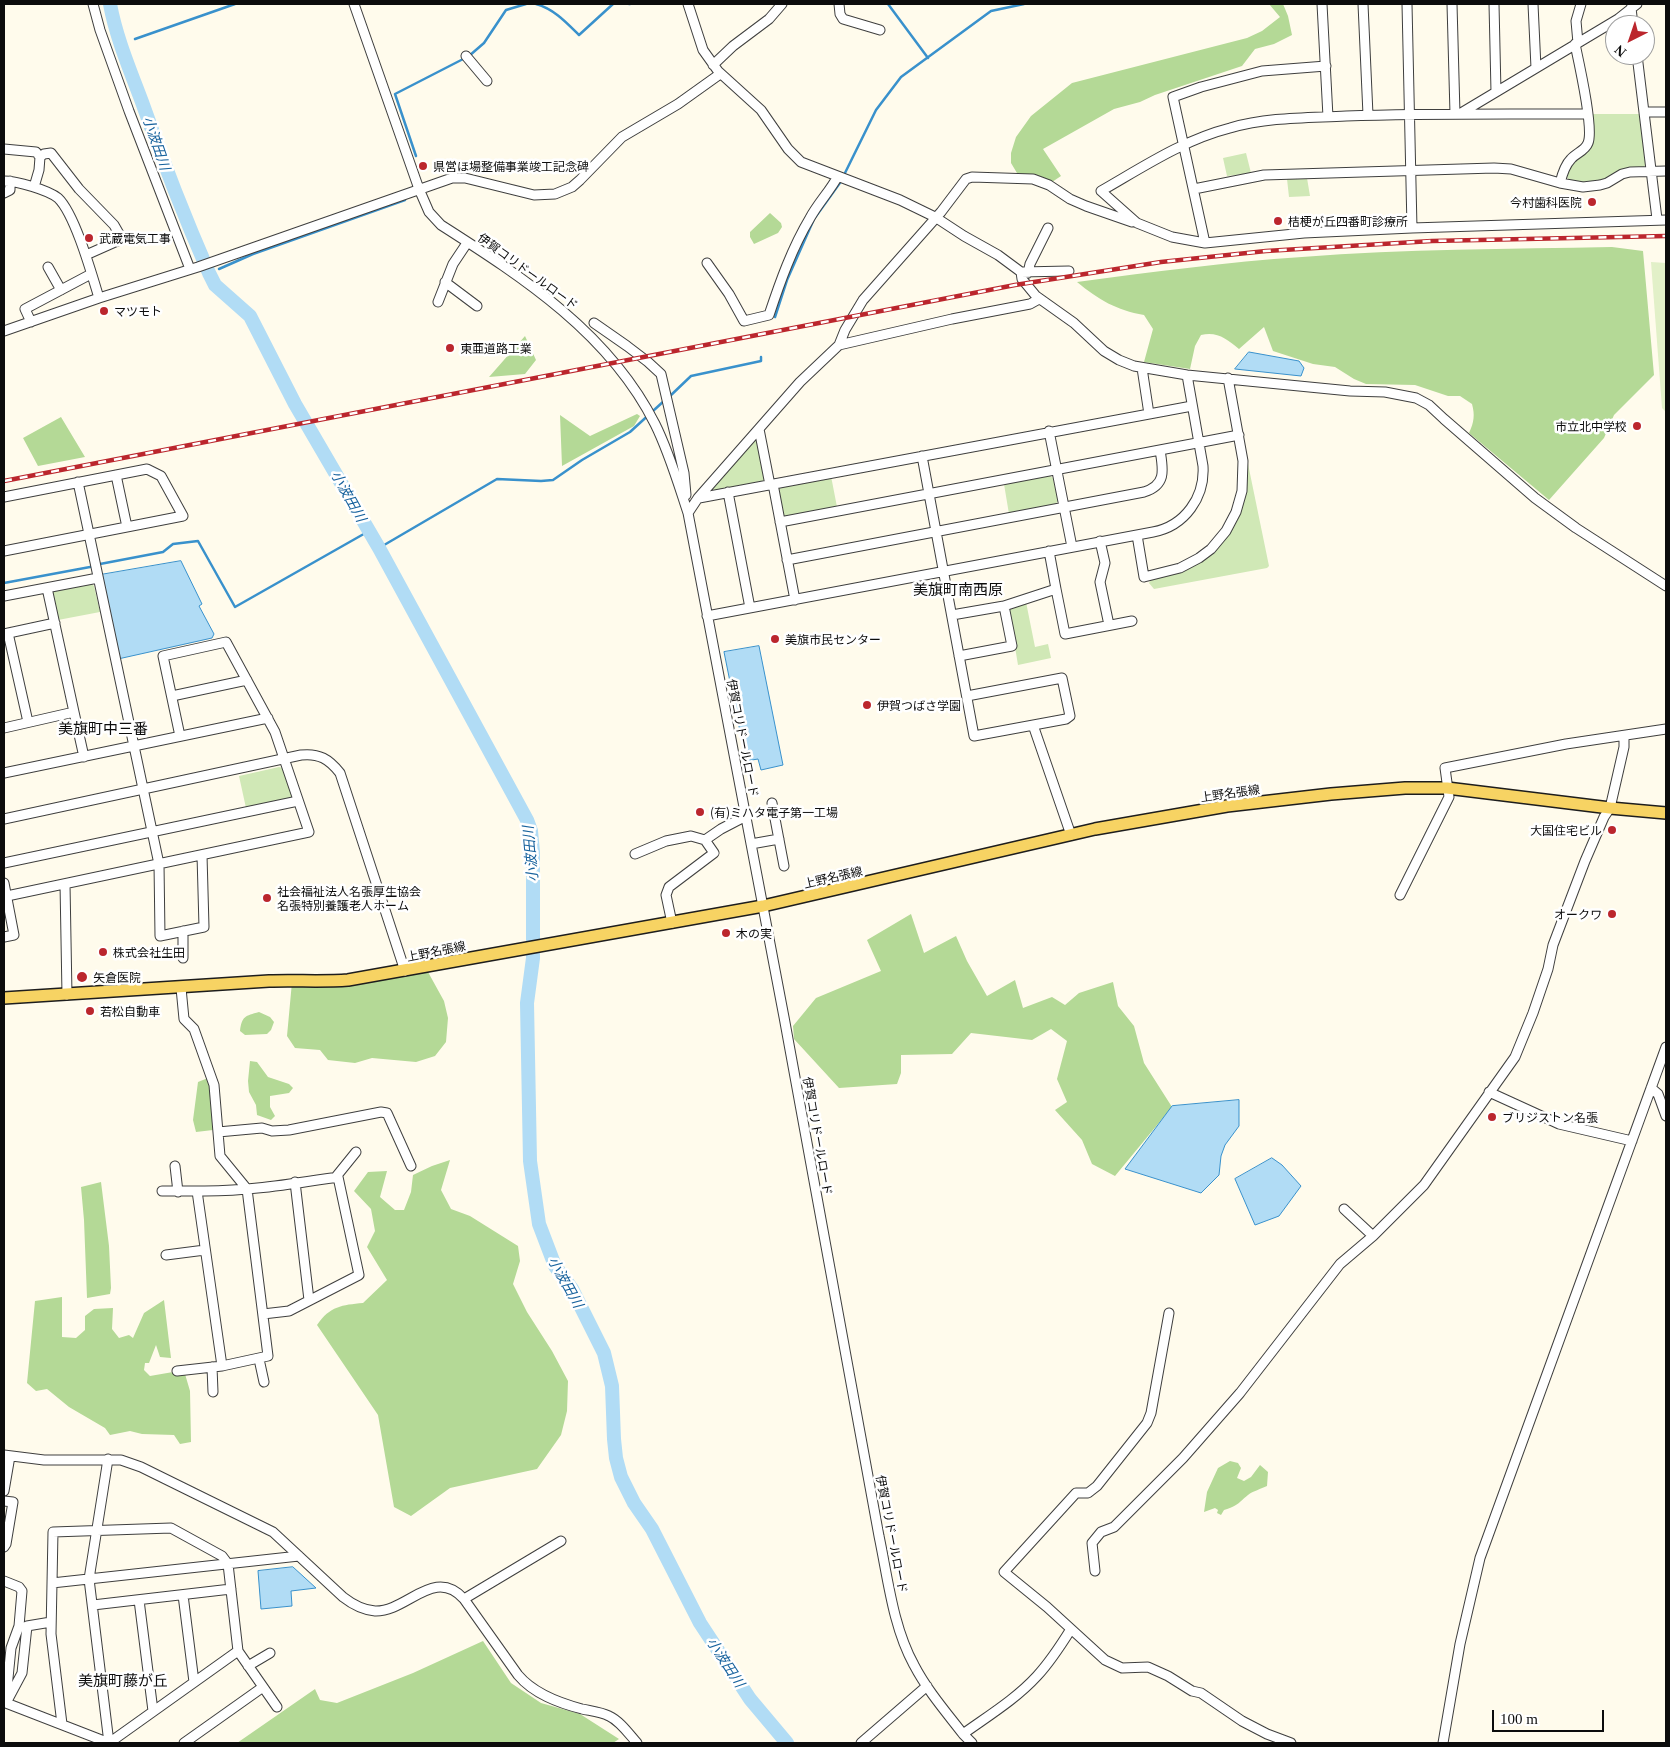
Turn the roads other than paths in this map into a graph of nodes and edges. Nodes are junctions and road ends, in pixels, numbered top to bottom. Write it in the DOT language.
graph roads {
  1 [pos="93,4"];
  2 [pos="354,4"];
  3 [pos="688,4"];
  4 [pos="782,4"];
  5 [pos="840,4"];
  6 [pos="1322,4"];
  7 [pos="1363,4"];
  8 [pos="1407,4"];
  9 [pos="1452,4"];
  10 [pos="1494,4"];
  11 [pos="1533,4"];
  12 [pos="1581,4"];
  13 [pos="1634,6"];
  14 [pos="880,30"];
  15 [pos="1577,44"];
  16 [pos="467,57"];
  17 [pos="714,65"];
  18 [pos="1638,65"];
  19 [pos="1326,66"];
  20 [pos="1536,68"];
  21 [pos="720,74"];
  22 [pos="487,80"];
  23 [pos="1496,92"];
  24 [pos="1644,112"];
  25 [pos="1666,112"];
  26 [pos="1409,114"];
  27 [pos="1457,114"];
  28 [pos="1588,114"];
  29 [pos="1368,115"];
  30 [pos="1328,117"];
  31 [pos="1184,144"];
  32 [pos="4,149"];
  33 [pos="40,157"];
  34 [pos="1411,171"];
  35 [pos="1652,171"];
  36 [pos="1666,171"];
  37 [pos="841,177"];
  38 [pos="7,181"];
  39 [pos="1560,183"];
  40 [pos="34,187"];
  41 [pos="419,189"];
  42 [pos="1194,189"];
  43 [pos="4,193"];
  44 [pos="935,218"];
  45 [pos="1662,220"];
  46 [pos="1137,223"];
  47 [pos="1048,228"];
  48 [pos="1412,228"];
  49 [pos="467,243"];
  50 [pos="1205,243"];
  51 [pos="86,255"];
  52 [pos="707,263"];
  53 [pos="48,267"];
  54 [pos="194,268"];
  55 [pos="1069,270"];
  56 [pos="1025,272"];
  57 [pos="91,274"];
  58 [pos="446,282"];
  59 [pos="61,290"];
  60 [pos="99,298"];
  61 [pos="1039,298"];
  62 [pos="438,302"];
  63 [pos="477,306"];
  64 [pos="32,322"];
  65 [pos="594,324"];
  66 [pos="4,331"];
  67 [pos="839,345"];
  68 [pos="1142,368"];
  69 [pos="1187,375"];
  70 [pos="1228,378"];
  71 [pos="1192,406"];
  72 [pos="1149,414"];
  73 [pos="759,428"];
  74 [pos="1049,431"];
  75 [pos="1238,435"];
  76 [pos="1199,443"];
  77 [pos="1160,450"];
  78 [pos="922,456"];
  79 [pos="1057,470"];
  80 [pos="116,475"];
  81 [pos="78,482"];
  82 [pos="771,484"];
  83 [pos="728,492"];
  84 [pos="929,494"];
  85 [pos="4,497"];
  86 [pos="698,498"];
  87 [pos="1064,507"];
  88 [pos="688,513"];
  89 [pos="780,522"];
  90 [pos="127,527"];
  91 [pos="936,531"];
  92 [pos="89,535"];
  93 [pos="1138,535"];
  94 [pos="1100,541"];
  95 [pos="1072,547"];
  96 [pos="4,551"];
  97 [pos="1048,551"];
  98 [pos="787,560"];
  99 [pos="944,571"];
  100 [pos="98,578"];
  101 [pos="1666,586"];
  102 [pos="47,588"];
  103 [pos="1056,589"];
  104 [pos="4,596"];
  105 [pos="795,600"];
  106 [pos="1004,606"];
  107 [pos="750,608"];
  108 [pos="952,615"];
  109 [pos="707,616"];
  110 [pos="1132,621"];
  111 [pos="55,623"];
  112 [pos="1109,625"];
  113 [pos="6,633"];
  114 [pos="959,656"];
  115 [pos="247,680"];
  116 [pos="172,696"];
  117 [pos="967,696"];
  118 [pos="74,712"];
  119 [pos="268,718"];
  120 [pos="28,722"];
  121 [pos="1033,725"];
  122 [pos="4,728"];
  123 [pos="1666,728"];
  124 [pos="180,736"];
  125 [pos="1624,736"];
  126 [pos="134,746"];
  127 [pos="84,757"];
  128 [pos="284,759"];
  129 [pos="4,773"];
  130 [pos="1448,788"];
  131 [pos="143,789"];
  132 [pos="298,801"];
  133 [pos="772,803"];
  134 [pos="1610,808"];
  135 [pos="1666,813"];
  136 [pos="746,816"];
  137 [pos="4,818"];
  138 [pos="152,833"];
  139 [pos="1071,835"];
  140 [pos="779,839"];
  141 [pos="705,840"];
  142 [pos="751,844"];
  143 [pos="636,854"];
  144 [pos="202,855"];
  145 [pos="4,863"];
  146 [pos="159,864"];
  147 [pos="784,866"];
  148 [pos="4,884"];
  149 [pos="65,884"];
  150 [pos="1400,895"];
  151 [pos="7,896"];
  152 [pos="762,906"];
  153 [pos="672,923"];
  154 [pos="183,931"];
  155 [pos="4,937"];
  156 [pos="183,958"];
  157 [pos="405,971"];
  158 [pos="181,988"];
  159 [pos="67,995"];
  160 [pos="4,998"];
  161 [pos="1666,1047"];
  162 [pos="1651,1088"];
  163 [pos="1488,1092"];
  164 [pos="1666,1116"];
  165 [pos="218,1132"];
  166 [pos="1632,1141"];
  167 [pos="356,1152"];
  168 [pos="175,1166"];
  169 [pos="411,1166"];
  170 [pos="335,1178"];
  171 [pos="294,1182"];
  172 [pos="247,1189"];
  173 [pos="162,1191"];
  174 [pos="178,1192"];
  175 [pos="197,1192"];
  176 [pos="1344,1210"];
  177 [pos="1373,1236"];
  178 [pos="205,1250"];
  179 [pos="166,1255"];
  180 [pos="309,1300"];
  181 [pos="1169,1313"];
  182 [pos="263,1314"];
  183 [pos="259,1359"];
  184 [pos="222,1366"];
  185 [pos="212,1368"];
  186 [pos="178,1371"];
  187 [pos="264,1382"];
  188 [pos="213,1392"];
  189 [pos="7,1456"];
  190 [pos="108,1459"];
  191 [pos="4,1491"];
  192 [pos="4,1501"];
  193 [pos="98,1530"];
  194 [pos="561,1542"];
  195 [pos="4,1547"];
  196 [pos="299,1556"];
  197 [pos="228,1564"];
  198 [pos="1095,1571"];
  199 [pos="89,1579"];
  200 [pos="4,1581"];
  201 [pos="52,1583"];
  202 [pos="231,1589"];
  203 [pos="184,1595"];
  204 [pos="464,1599"];
  205 [pos="139,1600"];
  206 [pos="93,1605"];
  207 [pos="51,1622"];
  208 [pos="1071,1629"];
  209 [pos="238,1651"];
  210 [pos="270,1653"];
  211 [pos="248,1666"];
  212 [pos="6,1672"];
  213 [pos="194,1682"];
  214 [pos="927,1686"];
  215 [pos="263,1687"];
  216 [pos="4,1693"];
  217 [pos="277,1707"];
  218 [pos="153,1711"];
  219 [pos="62,1724"];
  220 [pos="963,1734"];
  221 [pos="109,1743"];
  222 [pos="184,1743"];
  223 [pos="637,1743"];
  224 [pos="861,1743"];
  225 [pos="972,1743"];
  226 [pos="1291,1743"];
  227 [pos="1443,1743"];
  1 -- 54 [label="street"];
  2 -- 41 [label="street, 伊賀コリドールロード"];
  3 -- 17 [label="street"];
  4 -- 17 [label="street"];
  5 -- 14 [label="street"];
  6 -- 19 [label="street"];
  7 -- 29 [label="street"];
  8 -- 26 [label="street"];
  9 -- 27 [label="street"];
  10 -- 23 [label="street"];
  11 -- 20 [label="street"];
  12 -- 15 [label="street"];
  13 -- 15 [label="street"];
  15 -- 20 [label="street"];
  15 -- 28 [label="street"];
  16 -- 22 [label="street"];
  17 -- 21 [label="street"];
  18 -- 24 [label="street"];
  19 -- 30 [label="street"];
  19 -- 31 [label="street"];
  20 -- 23 [label="street"];
  21 -- 37 [label="street"];
  21 -- 41 [label="street"];
  23 -- 27 [label="street"];
  24 -- 25 [label="street"];
  24 -- 35 [label="street"];
  26 -- 27 [label="street"];
  26 -- 29 [label="street"];
  26 -- 34 [label="street"];
  27 -- 28 [label="street"];
  28 -- 39 [label="street"];
  29 -- 30 [label="street"];
  30 -- 31 [label="street"];
  31 -- 42 [label="street"];
  31 -- 46 [label="street"];
  32 -- 33 [label="street"];
  33 -- 40 [label="street"];
  33 -- 51 [label="street"];
  34 -- 39 [label="street"];
  34 -- 42 [label="street"];
  34 -- 48 [label="street"];
  35 -- 36 [label="street"];
  35 -- 39 [label="street"];
  35 -- 45 [label="street"];
  37 -- 44 [label="street"];
  37 -- 52 [label="street"];
  38 -- 40 [label="street"];
  38 -- 43 [label="street"];
  40 -- 51 [label="street"];
  41 -- 49 [label="street, 伊賀コリドールロード"];
  41 -- 54 [label="street"];
  42 -- 50 [label="street"];
  44 -- 46 [label="street"];
  44 -- 56 [label="street"];
  44 -- 67 [label="street"];
  45 -- 48 [label="street"];
  46 -- 50 [label="street"];
  47 -- 56 [label="street"];
  48 -- 50 [label="street"];
  49 -- 58 [label="street"];
  49 -- 88 [label="street, 伊賀コリドールロード"];
  51 -- 57 [label="street"];
  53 -- 59 [label="street"];
  54 -- 60 [label="street"];
  55 -- 56 [label="street"];
  56 -- 61 [label="street"];
  57 -- 59 [label="street"];
  57 -- 60 [label="street"];
  58 -- 62 [label="street"];
  58 -- 63 [label="street"];
  59 -- 64 [label="street"];
  60 -- 64 [label="street"];
  61 -- 67 [label="street"];
  61 -- 68 [label="street"];
  64 -- 66 [label="street"];
  65 -- 88 [label="street"];
  67 -- 73 [label="street"];
  68 -- 69 [label="street"];
  68 -- 72 [label="street"];
  69 -- 70 [label="street"];
  69 -- 71 [label="street"];
  70 -- 75 [label="street"];
  70 -- 101 [label="street"];
  71 -- 72 [label="street"];
  71 -- 76 [label="street"];
  72 -- 74 [label="street"];
  73 -- 82 [label="street"];
  73 -- 86 [label="street"];
  74 -- 78 [label="street"];
  74 -- 79 [label="street"];
  75 -- 76 [label="street"];
  75 -- 93 [label="street"];
  76 -- 77 [label="street"];
  76 -- 93 [label="street"];
  77 -- 79 [label="street"];
  77 -- 87 [label="street"];
  78 -- 82 [label="street"];
  78 -- 84 [label="street"];
  79 -- 84 [label="street"];
  79 -- 87 [label="street"];
  80 -- 81 [label="street"];
  80 -- 90 [label="street"];
  80 -- 90 [label="street"];
  81 -- 85 [label="street"];
  81 -- 92 [label="street"];
  82 -- 83 [label="street"];
  82 -- 89 [label="street"];
  83 -- 86 [label="street"];
  83 -- 107 [label="street"];
  84 -- 89 [label="street"];
  84 -- 91 [label="street"];
  86 -- 88 [label="street"];
  87 -- 91 [label="street"];
  87 -- 95 [label="street"];
  88 -- 109 [label="street, 伊賀コリドールロード"];
  89 -- 98 [label="street"];
  90 -- 92 [label="street"];
  91 -- 98 [label="street"];
  91 -- 99 [label="street"];
  92 -- 96 [label="street"];
  92 -- 100 [label="street"];
  93 -- 94 [label="street"];
  94 -- 95 [label="street"];
  94 -- 112 [label="street"];
  95 -- 97 [label="street"];
  97 -- 99 [label="street"];
  97 -- 103 [label="street"];
  98 -- 105 [label="street"];
  99 -- 105 [label="street"];
  99 -- 108 [label="street"];
  100 -- 102 [label="street"];
  100 -- 126 [label="street"];
  102 -- 104 [label="street"];
  102 -- 111 [label="street"];
  103 -- 106 [label="street"];
  103 -- 112 [label="street"];
  105 -- 107 [label="street"];
  106 -- 108 [label="street"];
  106 -- 114 [label="street"];
  107 -- 109 [label="street"];
  108 -- 114 [label="street"];
  109 -- 136 [label="street, 伊賀コリドールロード"];
  110 -- 112 [label="street"];
  111 -- 113 [label="street"];
  111 -- 118 [label="street"];
  113 -- 120 [label="street"];
  114 -- 117 [label="street"];
  115 -- 116 [label="street"];
  115 -- 116 [label="street"];
  115 -- 119 [label="street"];
  116 -- 124 [label="street"];
  117 -- 121 [label="street"];
  117 -- 121 [label="street"];
  118 -- 120 [label="street"];
  118 -- 127 [label="street"];
  119 -- 124 [label="street"];
  119 -- 128 [label="street"];
  120 -- 122 [label="street"];
  121 -- 139 [label="street"];
  123 -- 125 [label="street"];
  124 -- 126 [label="street"];
  125 -- 130 [label="street"];
  125 -- 134 [label="street"];
  126 -- 127 [label="street"];
  126 -- 131 [label="street"];
  127 -- 129 [label="street"];
  128 -- 131 [label="street"];
  128 -- 132 [label="street"];
  128 -- 157 [label="street"];
  130 -- 134 [label="main road, 上野名張線"];
  130 -- 139 [label="main road, 上野名張線"];
  130 -- 150 [label="street"];
  131 -- 137 [label="street"];
  131 -- 138 [label="street"];
  132 -- 138 [label="street"];
  132 -- 144 [label="street"];
  133 -- 140 [label="street"];
  134 -- 135 [label="main road, 上野名張線"];
  134 -- 163 [label="street"];
  136 -- 141 [label="street"];
  136 -- 142 [label="street, 伊賀コリドールロード"];
  138 -- 145 [label="street"];
  138 -- 146 [label="street"];
  139 -- 152 [label="main road, 上野名張線"];
  140 -- 142 [label="street"];
  140 -- 147 [label="street"];
  141 -- 143 [label="street"];
  141 -- 153 [label="street"];
  142 -- 152 [label="street, 伊賀コリドールロード"];
  144 -- 146 [label="street"];
  144 -- 154 [label="street"];
  146 -- 149 [label="street"];
  146 -- 154 [label="street"];
  148 -- 151 [label="street"];
  149 -- 151 [label="street"];
  149 -- 159 [label="street"];
  151 -- 155 [label="street"];
  152 -- 153 [label="main road, 上野名張線"];
  152 -- 214 [label="street, 伊賀コリドールロード"];
  153 -- 157 [label="main road, 上野名張線"];
  154 -- 156 [label="street"];
  157 -- 158 [label="main road, 上野名張線"];
  158 -- 159 [label="main road, 上野名張線"];
  158 -- 165 [label="street"];
  159 -- 160 [label="main road, 上野名張線"];
  161 -- 162 [label="street"];
  162 -- 164 [label="street"];
  162 -- 166 [label="street"];
  163 -- 166 [label="street"];
  163 -- 177 [label="street"];
  165 -- 169 [label="street"];
  165 -- 172 [label="street"];
  166 -- 227 [label="street"];
  167 -- 170 [label="street"];
  168 -- 174 [label="street"];
  170 -- 171 [label="street"];
  170 -- 180 [label="street"];
  171 -- 172 [label="street"];
  171 -- 180 [label="street"];
  172 -- 175 [label="street"];
  172 -- 182 [label="street"];
  173 -- 174 [label="street"];
  174 -- 175 [label="street"];
  175 -- 178 [label="street"];
  176 -- 177 [label="street"];
  177 -- 198 [label="street"];
  178 -- 179 [label="street"];
  178 -- 184 [label="street"];
  180 -- 182 [label="street"];
  181 -- 208 [label="street"];
  182 -- 183 [label="street"];
  183 -- 184 [label="street"];
  183 -- 187 [label="street"];
  184 -- 185 [label="street"];
  185 -- 186 [label="street"];
  185 -- 188 [label="street"];
  189 -- 190 [label="street"];
  189 -- 191 [label="street"];
  190 -- 193 [label="street"];
  190 -- 196 [label="street"];
  192 -- 195 [label="street"];
  193 -- 197 [label="street"];
  193 -- 199 [label="street"];
  193 -- 201 [label="street"];
  194 -- 204 [label="street"];
  196 -- 197 [label="street"];
  196 -- 204 [label="street"];
  197 -- 199 [label="street"];
  197 -- 202 [label="street"];
  199 -- 201 [label="street"];
  199 -- 206 [label="street"];
  200 -- 212 [label="street"];
  201 -- 207 [label="street"];
  202 -- 203 [label="street"];
  202 -- 209 [label="street"];
  203 -- 205 [label="street"];
  203 -- 213 [label="street"];
  204 -- 223 [label="street"];
  205 -- 206 [label="street"];
  205 -- 218 [label="street"];
  206 -- 221 [label="street"];
  207 -- 219 [label="street"];
  207 -- 219 [label="street"];
  208 -- 220 [label="street"];
  208 -- 226 [label="street"];
  209 -- 211 [label="street"];
  209 -- 213 [label="street"];
  210 -- 211 [label="street"];
  211 -- 215 [label="street"];
  212 -- 216 [label="street"];
  213 -- 218 [label="street"];
  214 -- 220 [label="street, 伊賀コリドールロード"];
  214 -- 224 [label="street"];
  215 -- 217 [label="street"];
  215 -- 222 [label="street"];
  218 -- 221 [label="street"];
  219 -- 221 [label="street"];
  220 -- 225 [label="street, 伊賀コリドールロード"];
}
